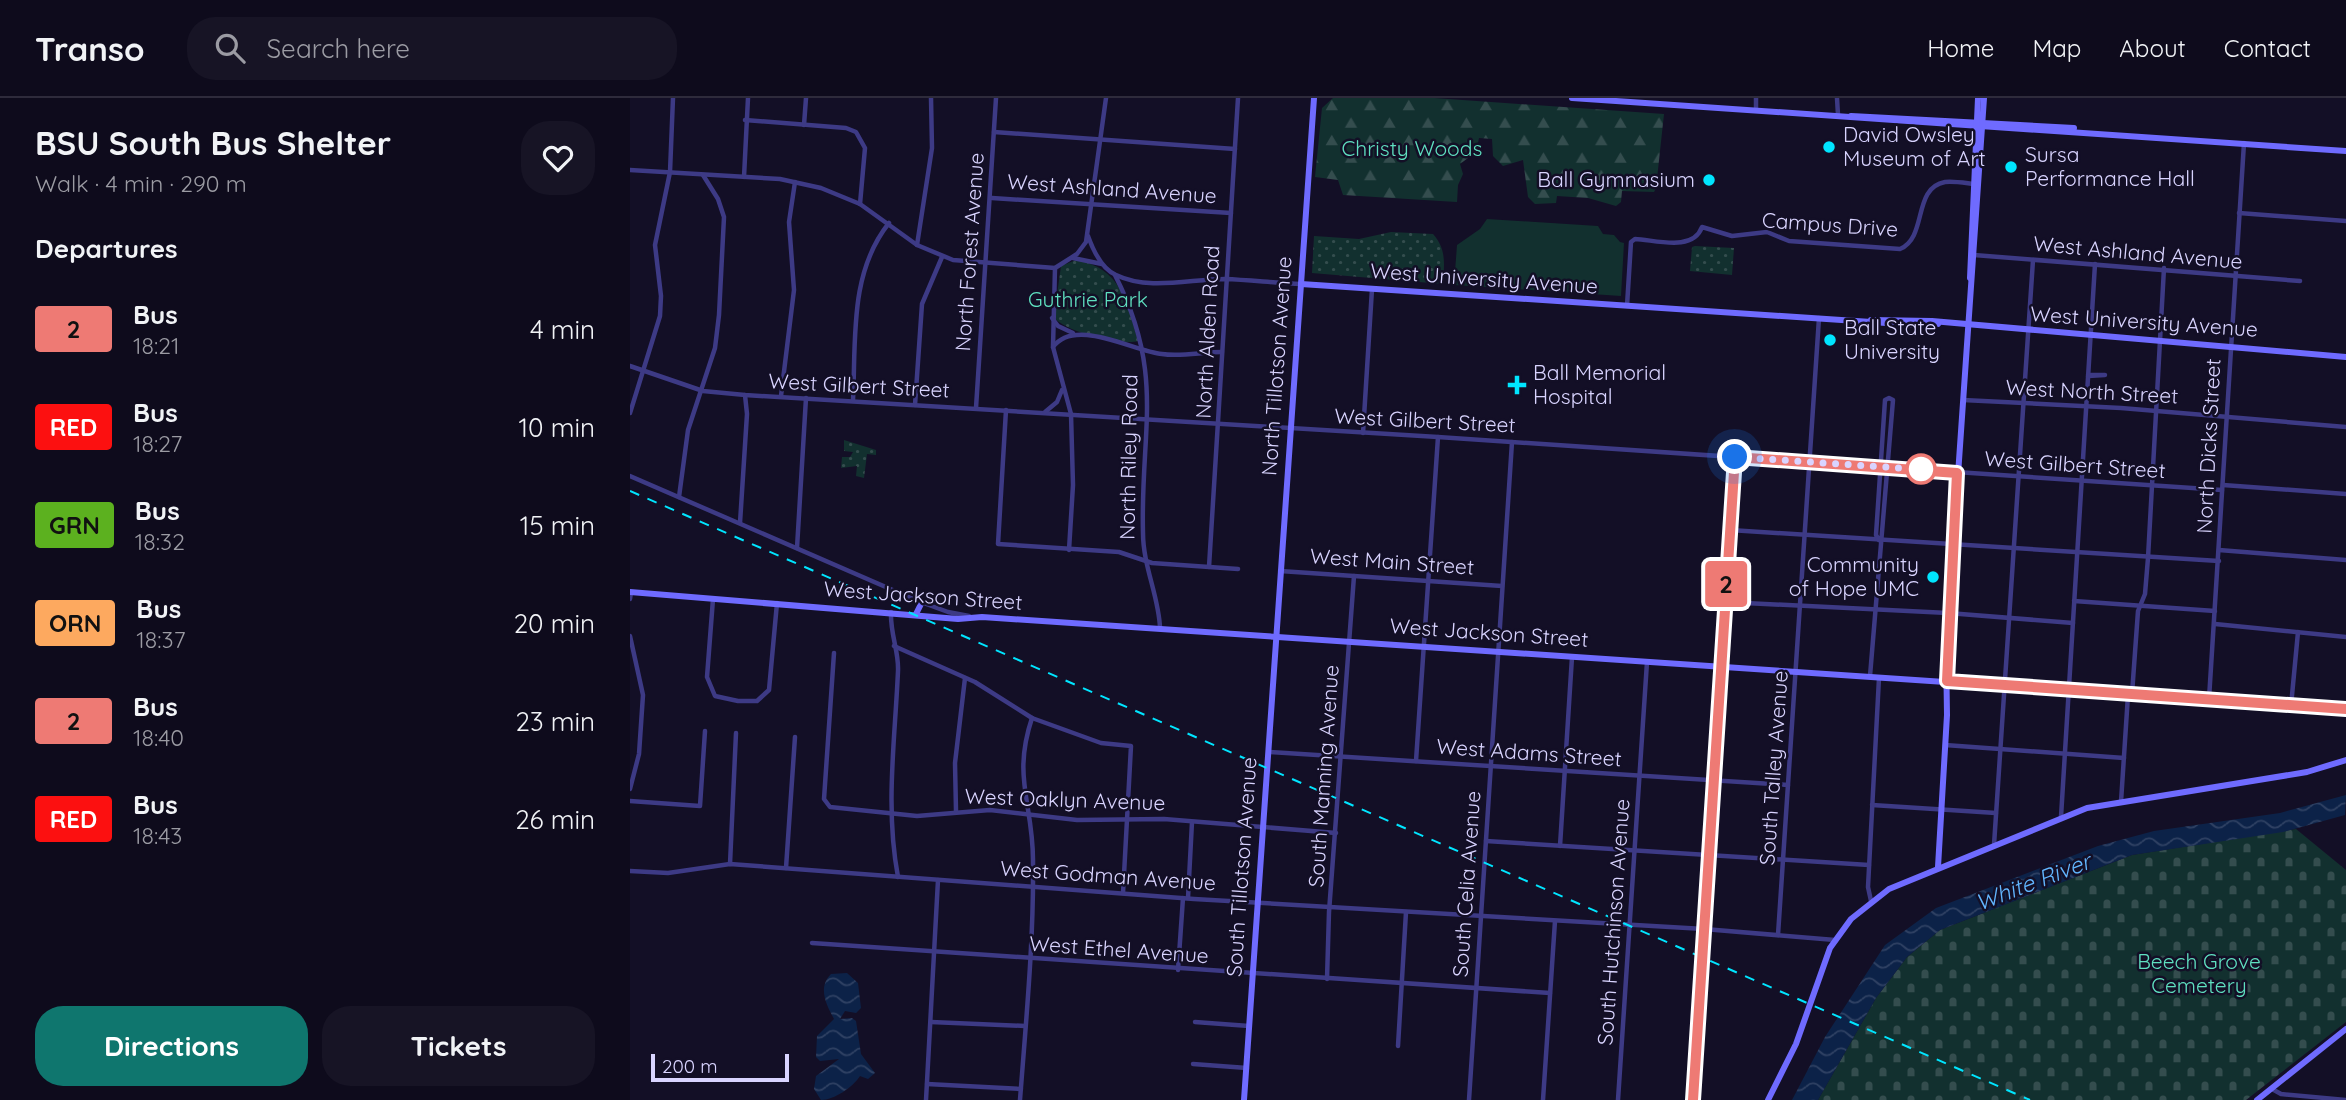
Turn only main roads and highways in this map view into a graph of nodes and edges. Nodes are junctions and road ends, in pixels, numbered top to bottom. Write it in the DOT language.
graph roads {
  1 [pos="1314,98"];
  2 [pos="1572,98"];
  3 [pos="1978,98"];
  4 [pos="1984,98"];
  5 [pos="1592,99"];
  6 [pos="1979,122"];
  7 [pos="2346,151"];
  8 [pos="1975,184"];
  9 [pos="1970,278"];
  10 [pos="1301,284"];
  11 [pos="1966,326"];
  12 [pos="2346,358"];
  13 [pos="630,592"];
  14 [pos="922,602"];
  15 [pos="916,614"];
  16 [pos="1275,636"];
  17 [pos="1947,681"];
  18 [pos="2346,709"];
  19 [pos="2346,760"];
  20 [pos="1938,867"];
  21 [pos="2345,1031"];
  22 [pos="1244,1100"];
  23 [pos="1768,1100"];
  24 [pos="2257,1100"];
  1 -- 10 [label="main road, North Tillotson Avenue"];
  2 -- 5 [label="main road"];
  3 -- 6 [label="main road"];
  4 -- 6 [label="main road"];
  5 -- 6 [label="main road"];
  6 -- 7 [label="main road"];
  6 -- 8 [label="main road"];
  8 -- 9 [label="main road"];
  8 -- 9 [label="main road"];
  9 -- 11 [label="main road"];
  10 -- 11 [label="main road, West University Avenue"];
  10 -- 16 [label="main road, North Tillotson Avenue"];
  11 -- 12 [label="main road, West University Avenue"];
  11 -- 17 [label="main road"];
  13 -- 15 [label="main road, West Jackson Street"];
  14 -- 15 [label="main road"];
  15 -- 16 [label="main road, West Jackson Street"];
  16 -- 17 [label="main road, West Jackson Street"];
  16 -- 22 [label="main road, South Tillotson Avenue"];
  17 -- 18 [label="main road, West Jackson Street"];
  17 -- 20 [label="main road"];
  19 -- 20 [label="main road"];
  20 -- 23 [label="main road"];
  21 -- 24 [label="main road"];
}
